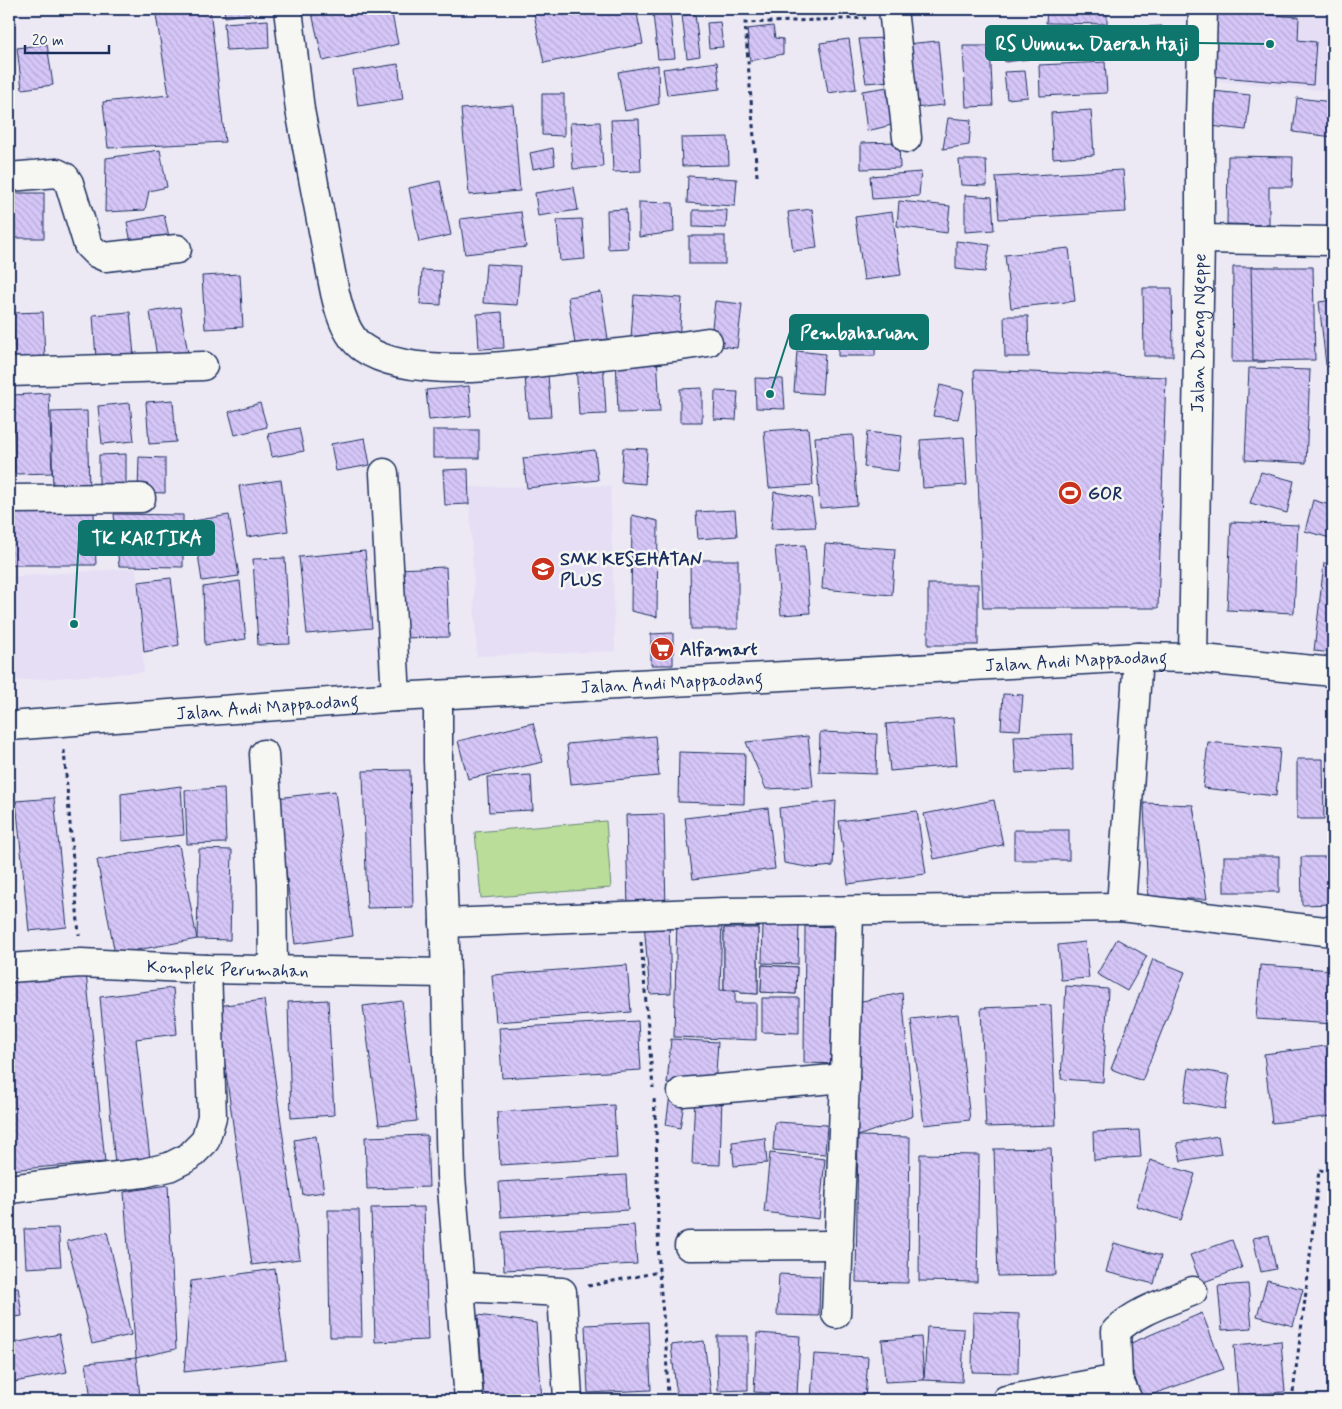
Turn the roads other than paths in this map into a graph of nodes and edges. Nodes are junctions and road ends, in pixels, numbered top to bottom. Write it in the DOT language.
graph roads {
  1 [pos="288,9"];
  2 [pos="1203,9"];
  3 [pos="894,12"];
  4 [pos="907,138"];
  5 [pos="9,177"];
  6 [pos="1200,239"];
  7 [pos="1333,241"];
  8 [pos="177,249"];
  9 [pos="708,342"];
  10 [pos="203,366"];
  11 [pos="9,372"];
  12 [pos="384,474"];
  13 [pos="141,498"];
  14 [pos="9,500"];
  15 [pos="1138,657"];
  16 [pos="1193,658"];
  17 [pos="1333,672"];
  18 [pos="438,695"];
  19 [pos="396,697"];
  20 [pos="9,726"];
  21 [pos="264,754"];
  22 [pos="1121,906"];
  23 [pos="849,911"];
  24 [pos="444,922"];
  25 [pos="1333,932"];
  26 [pos="9,968"];
  27 [pos="207,969"];
  28 [pos="273,970"];
  29 [pos="446,973"];
  30 [pos="845,1078"];
  31 [pos="682,1092"];
  32 [pos="9,1189"];
  33 [pos="839,1245"];
  34 [pos="689,1246"];
  35 [pos="460,1287"];
  36 [pos="1193,1291"];
  37 [pos="836,1314"];
  38 [pos="1123,1390"];
  39 [pos="469,1400"];
  40 [pos="568,1400"];
  41 [pos="1006,1400"];
  1 -- 9 [label="street"];
  2 -- 6 [label="street, Jalan Daeng Ngeppe"];
  3 -- 4 [label="street"];
  5 -- 8 [label="street"];
  6 -- 7 [label="street"];
  6 -- 16 [label="street, Jalan Daeng Ngeppe"];
  10 -- 11 [label="street"];
  12 -- 19 [label="street"];
  13 -- 14 [label="street"];
  15 -- 16 [label="street, Jalan Andi Mappaodang"];
  15 -- 18 [label="street, Jalan Andi Mappaodang"];
  15 -- 22 [label="street"];
  16 -- 17 [label="street, Jalan Andi Mappaodang"];
  18 -- 19 [label="street, Jalan Andi Mappaodang"];
  18 -- 24 [label="street"];
  19 -- 20 [label="street, Jalan Andi Mappaodang"];
  21 -- 28 [label="street"];
  22 -- 23 [label="street"];
  22 -- 25 [label="street"];
  23 -- 24 [label="street"];
  23 -- 30 [label="street"];
  24 -- 29 [label="street"];
  26 -- 27 [label="street, Komplek Perumahan"];
  27 -- 28 [label="street, Komplek Perumahan"];
  27 -- 32 [label="street"];
  28 -- 29 [label="street, Komplek Perumahan"];
  29 -- 35 [label="street"];
  30 -- 31 [label="street"];
  30 -- 33 [label="street"];
  33 -- 34 [label="street"];
  33 -- 37 [label="street"];
  35 -- 39 [label="street"];
  35 -- 40 [label="street"];
  36 -- 38 [label="street"];
  38 -- 41 [label="street"];
}
